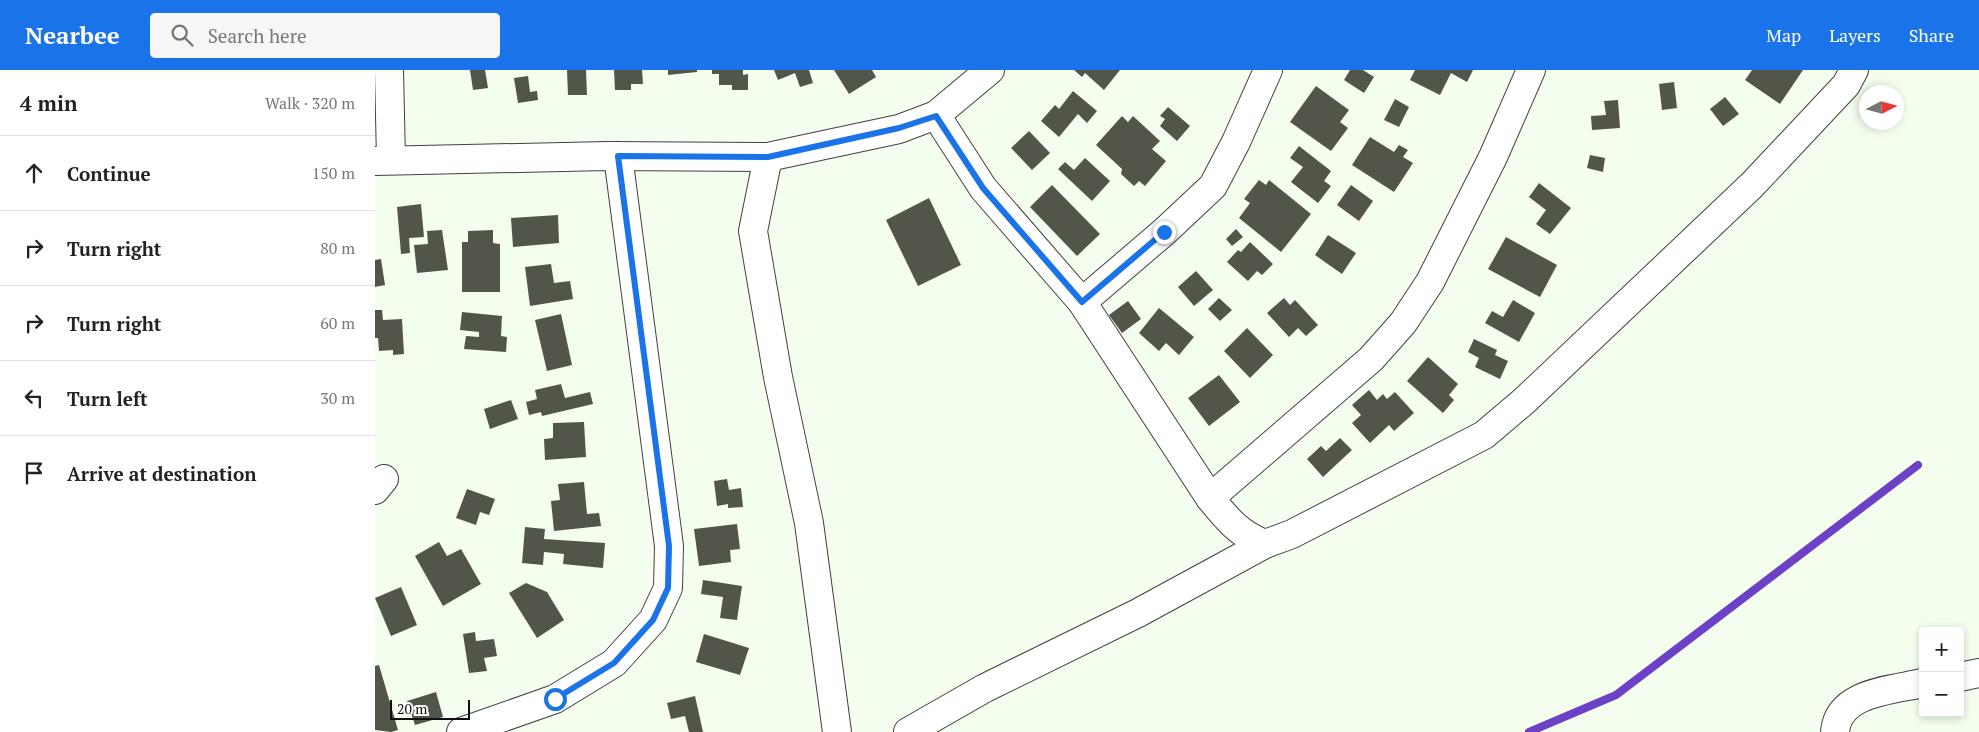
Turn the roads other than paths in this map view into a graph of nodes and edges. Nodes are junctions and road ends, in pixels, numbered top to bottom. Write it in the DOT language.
graph roads {
  1 [pos="389,70"];
  2 [pos="990,70"];
  3 [pos="1268,70"];
  4 [pos="1531,70"];
  5 [pos="1855,70"];
  6 [pos="936,116"];
  7 [pos="618,156"];
  8 [pos="768,157"];
  9 [pos="383,160"];
  10 [pos="1082,302"];
  11 [pos="1210,498"];
  12 [pos="1265,544"];
  13 [pos="1979,673"];
  14 [pos="1964,675"];
  15 [pos="1919,684"];
  16 [pos="461,732"];
  17 [pos="837,732"];
  18 [pos="908,732"];
  19 [pos="1835,732"];
  1 -- 9 [label="street"];
  2 -- 6 [label="street"];
  3 -- 10 [label="street"];
  4 -- 11 [label="street"];
  5 -- 12 [label="street"];
  6 -- 8 [label="street"];
  6 -- 10 [label="street"];
  7 -- 8 [label="street"];
  7 -- 9 [label="street"];
  7 -- 16 [label="street"];
  8 -- 17 [label="street"];
  10 -- 11 [label="street"];
  11 -- 12 [label="street"];
  12 -- 18 [label="street"];
  13 -- 14 [label="street"];
  15 -- 19 [label="street"];
}
